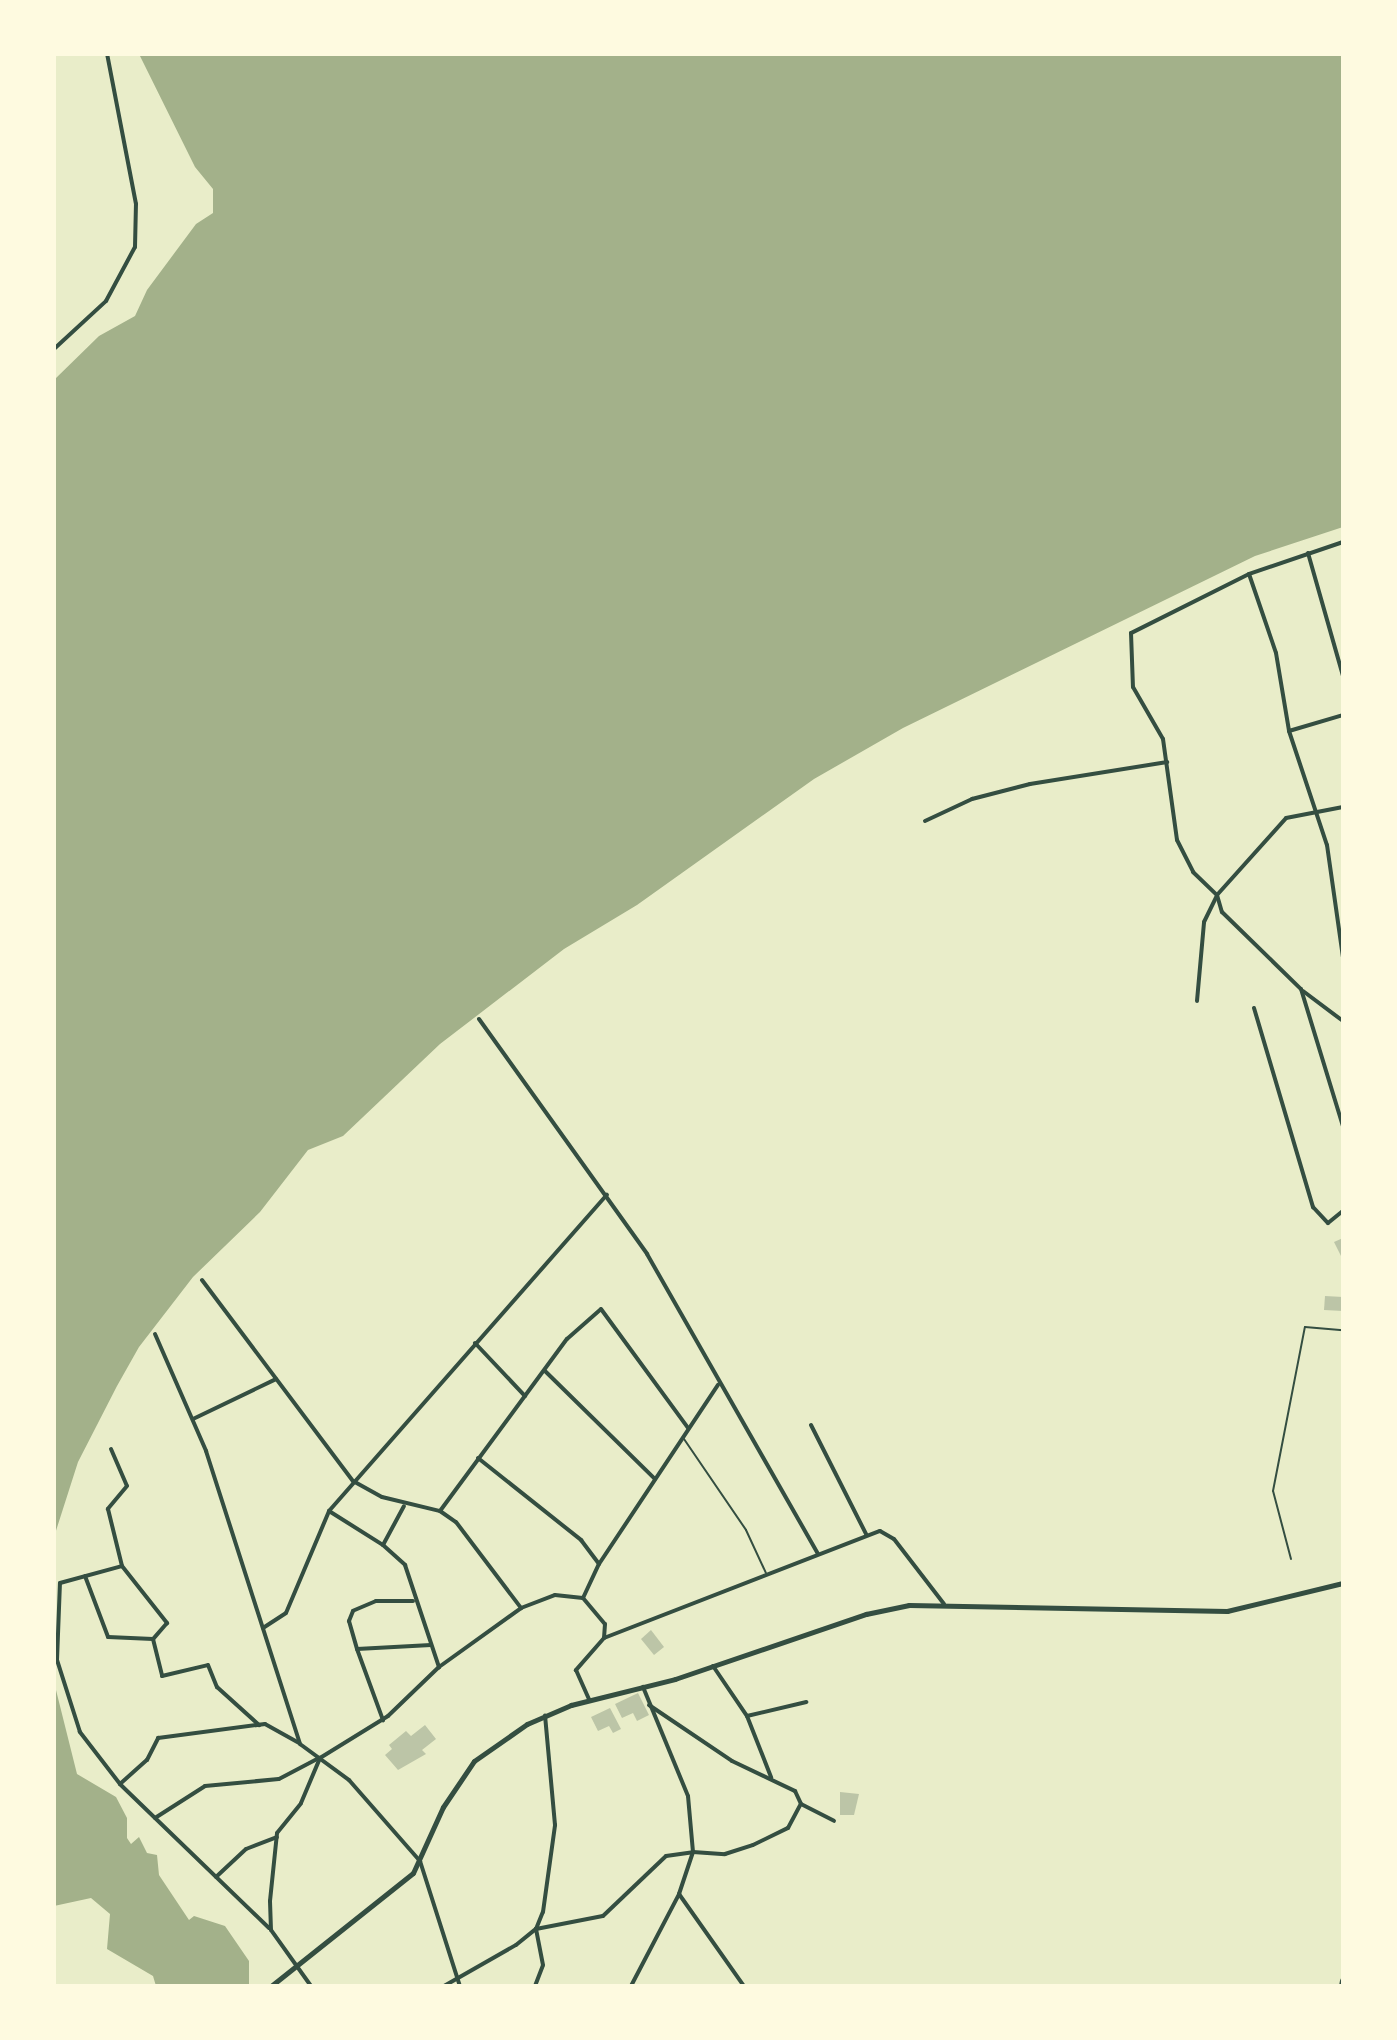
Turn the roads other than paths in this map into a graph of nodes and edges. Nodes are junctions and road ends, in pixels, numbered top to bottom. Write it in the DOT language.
graph roads {
  1 [pos="107,54"];
  2 [pos="54,349"];
  3 [pos="1343,542"];
  4 [pos="1308,553"];
  5 [pos="1249,574"];
  6 [pos="1343,676"];
  7 [pos="1343,715"];
  8 [pos="1289,731"];
  9 [pos="1167,762"];
  10 [pos="1343,807"];
  11 [pos="1316,811"];
  12 [pos="925,821"];
  13 [pos="1217,895"];
  14 [pos="1343,958"];
  15 [pos="1301,989"];
  16 [pos="1197,1001"];
  17 [pos="1254,1008"];
  18 [pos="479,1019"];
  19 [pos="1343,1021"];
  20 [pos="1343,1126"];
  21 [pos="607,1195"];
  22 [pos="1343,1211"];
  23 [pos="202,1280"];
  24 [pos="1343,1330"];
  25 [pos="155,1334"];
  26 [pos="475,1343"];
  27 [pos="545,1371"];
  28 [pos="276,1379"];
  29 [pos="718,1385"];
  30 [pos="525,1396"];
  31 [pos="193,1419"];
  32 [pos="811,1425"];
  33 [pos="688,1428"];
  34 [pos="683,1437"];
  35 [pos="111,1449"];
  36 [pos="478,1457"];
  37 [pos="655,1479"];
  38 [pos="353,1481"];
  39 [pos="404,1506"];
  40 [pos="329,1511"];
  41 [pos="440,1511"];
  42 [pos="866,1534"];
  43 [pos="383,1545"];
  44 [pos="818,1554"];
  45 [pos="1291,1559"];
  46 [pos="599,1564"];
  47 [pos="122,1566"];
  48 [pos="766,1574"];
  49 [pos="85,1576"];
  50 [pos="1343,1583"];
  51 [pos="583,1598"];
  52 [pos="413,1601"];
  53 [pos="944,1604"];
  54 [pos="521,1608"];
  55 [pos="263,1628"];
  56 [pos="604,1638"];
  57 [pos="153,1639"];
  58 [pos="431,1645"];
  59 [pos="357,1649"];
  60 [pos="712,1665"];
  61 [pos="439,1667"];
  62 [pos="642,1685"];
  63 [pos="589,1699"];
  64 [pos="806,1702"];
  65 [pos="649,1705"];
  66 [pos="545,1715"];
  67 [pos="747,1716"];
  68 [pos="383,1720"];
  69 [pos="259,1725"];
  70 [pos="300,1744"];
  71 [pos="320,1758"];
  72 [pos="771,1777"];
  73 [pos="120,1784"];
  74 [pos="801,1804"];
  75 [pos="155,1818"];
  76 [pos="834,1821"];
  77 [pos="277,1837"];
  78 [pos="693,1852"];
  79 [pos="420,1861"];
  80 [pos="216,1877"];
  81 [pos="679,1894"];
  82 [pos="536,1929"];
  83 [pos="271,1930"];
  84 [pos="296,1964"];
  85 [pos="458,1978"];
  86 [pos="271,1986"];
  87 [pos="311,1986"];
  88 [pos="444,1986"];
  89 [pos="460,1986"];
  90 [pos="535,1986"];
  91 [pos="631,1986"];
  92 [pos="744,1986"];
  1 -- 2 [label="street"];
  3 -- 4 [label="street"];
  4 -- 5 [label="street"];
  4 -- 6 [label="street"];
  5 -- 8 [label="street"];
  5 -- 9 [label="street"];
  7 -- 8 [label="street"];
  8 -- 11 [label="street"];
  9 -- 12 [label="street"];
  9 -- 13 [label="street"];
  10 -- 11 [label="street"];
  11 -- 13 [label="street"];
  11 -- 14 [label="street"];
  13 -- 15 [label="street"];
  13 -- 16 [label="street"];
  15 -- 19 [label="street"];
  15 -- 20 [label="street"];
  17 -- 22 [label="street"];
  18 -- 21 [label="street"];
  21 -- 26 [label="street"];
  21 -- 29 [label="street"];
  23 -- 28 [label="street"];
  24 -- 45 [label="lane"];
  25 -- 31 [label="street"];
  26 -- 30 [label="street"];
  26 -- 38 [label="street"];
  27 -- 30 [label="street"];
  27 -- 33 [label="street"];
  27 -- 37 [label="street"];
  28 -- 31 [label="street"];
  28 -- 38 [label="street"];
  29 -- 33 [label="street"];
  29 -- 44 [label="street"];
  30 -- 36 [label="street"];
  31 -- 55 [label="street"];
  32 -- 42 [label="street"];
  33 -- 34 [label="street"];
  34 -- 37 [label="street"];
  34 -- 48 [label="lane"];
  35 -- 47 [label="street"];
  36 -- 41 [label="street"];
  36 -- 46 [label="street"];
  37 -- 46 [label="street"];
  38 -- 39 [label="street"];
  38 -- 40 [label="street"];
  39 -- 41 [label="street"];
  39 -- 43 [label="street"];
  40 -- 43 [label="street"];
  40 -- 55 [label="street"];
  41 -- 54 [label="street"];
  42 -- 44 [label="street"];
  42 -- 53 [label="street"];
  43 -- 52 [label="street"];
  44 -- 48 [label="street"];
  46 -- 51 [label="street"];
  47 -- 49 [label="street"];
  47 -- 57 [label="street"];
  48 -- 56 [label="street"];
  49 -- 57 [label="street"];
  49 -- 73 [label="street"];
  50 -- 53 [label="street"];
  51 -- 54 [label="street"];
  51 -- 56 [label="street"];
  52 -- 58 [label="street"];
  52 -- 59 [label="street"];
  53 -- 60 [label="street"];
  54 -- 61 [label="street"];
  55 -- 70 [label="street"];
  56 -- 63 [label="street"];
  57 -- 69 [label="street"];
  58 -- 59 [label="street"];
  58 -- 61 [label="street"];
  59 -- 68 [label="street"];
  60 -- 62 [label="street"];
  60 -- 67 [label="street"];
  61 -- 68 [label="street"];
  62 -- 63 [label="street"];
  62 -- 65 [label="street"];
  63 -- 66 [label="street"];
  64 -- 67 [label="street"];
  65 -- 72 [label="street"];
  65 -- 78 [label="street"];
  66 -- 79 [label="street"];
  66 -- 82 [label="street"];
  67 -- 72 [label="street"];
  68 -- 71 [label="street"];
  69 -- 70 [label="street"];
  69 -- 73 [label="street"];
  70 -- 71 [label="street"];
  71 -- 75 [label="street"];
  71 -- 77 [label="street"];
  71 -- 79 [label="street"];
  72 -- 74 [label="street"];
  73 -- 75 [label="street"];
  74 -- 76 [label="street"];
  74 -- 78 [label="street"];
  75 -- 80 [label="street"];
  77 -- 80 [label="street"];
  77 -- 83 [label="street"];
  78 -- 81 [label="street"];
  78 -- 82 [label="street"];
  79 -- 84 [label="street"];
  79 -- 85 [label="street"];
  80 -- 83 [label="street"];
  81 -- 91 [label="street"];
  81 -- 92 [label="street"];
  82 -- 85 [label="street"];
  82 -- 90 [label="street"];
  83 -- 84 [label="street"];
  84 -- 86 [label="street"];
  84 -- 87 [label="street"];
  85 -- 88 [label="street"];
  85 -- 89 [label="street"];
}
